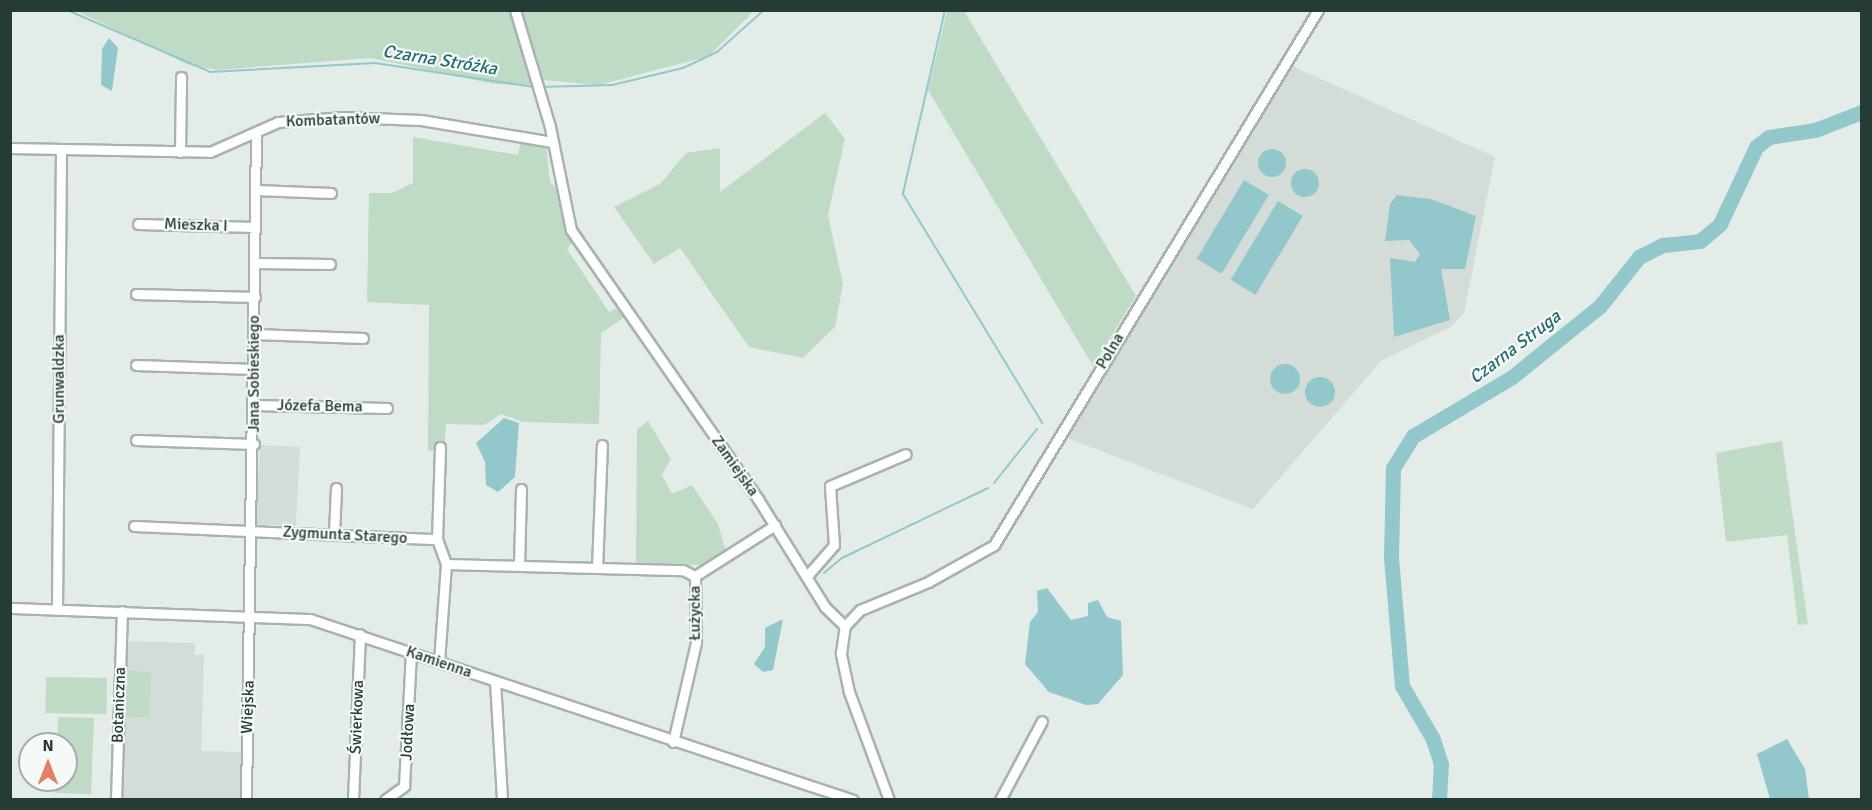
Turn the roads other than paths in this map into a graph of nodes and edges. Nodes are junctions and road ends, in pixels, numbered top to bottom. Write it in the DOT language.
graph roads {
  1 [pos="514,10"];
  2 [pos="1318,10"];
  3 [pos="181,77"];
  4 [pos="256,133"];
  5 [pos="552,142"];
  6 [pos="10,148"];
  7 [pos="61,149"];
  8 [pos="180,152"];
  9 [pos="256,190"];
  10 [pos="331,193"];
  11 [pos="138,224"];
  12 [pos="255,227"];
  13 [pos="255,262"];
  14 [pos="330,264"];
  15 [pos="136,294"];
  16 [pos="255,297"];
  17 [pos="254,334"];
  18 [pos="363,338"];
  19 [pos="136,364"];
  20 [pos="254,369"];
  21 [pos="254,405"];
  22 [pos="387,408"];
  23 [pos="136,440"];
  24 [pos="254,444"];
  25 [pos="602,445"];
  26 [pos="440,447"];
  27 [pos="906,454"];
  28 [pos="336,488"];
  29 [pos="521,489"];
  30 [pos="775,525"];
  31 [pos="134,526"];
  32 [pos="253,530"];
  33 [pos="334,534"];
  34 [pos="437,539"];
  35 [pos="446,564"];
  36 [pos="519,566"];
  37 [pos="597,568"];
  38 [pos="695,576"];
  39 [pos="807,576"];
  40 [pos="10,608"];
  41 [pos="57,609"];
  42 [pos="122,611"];
  43 [pos="252,615"];
  44 [pos="845,626"];
  45 [pos="360,634"];
  46 [pos="411,652"];
  47 [pos="439,661"];
  48 [pos="495,681"];
  49 [pos="1042,721"];
  50 [pos="673,742"];
  51 [pos="116,800"];
  52 [pos="246,800"];
  53 [pos="353,800"];
  54 [pos="385,800"];
  55 [pos="502,800"];
  56 [pos="853,800"];
  57 [pos="889,800"];
  58 [pos="1000,800"];
  1 -- 5 [label="street, Zamiejska"];
  2 -- 44 [label="street, Polna"];
  3 -- 8 [label="street"];
  4 -- 5 [label="street, Kombatantów"];
  4 -- 8 [label="street, Kombatantów"];
  4 -- 9 [label="street, Jana Sobieskiego"];
  5 -- 30 [label="street, Zamiejska"];
  6 -- 7 [label="street, Kombatantów"];
  7 -- 8 [label="street, Kombatantów"];
  7 -- 41 [label="street, Grunwaldzka"];
  9 -- 10 [label="street"];
  9 -- 12 [label="street, Jana Sobieskiego"];
  11 -- 12 [label="street, Mieszka I"];
  12 -- 13 [label="street, Jana Sobieskiego"];
  13 -- 14 [label="street"];
  13 -- 16 [label="street, Jana Sobieskiego"];
  15 -- 16 [label="street"];
  16 -- 17 [label="street, Jana Sobieskiego"];
  17 -- 18 [label="street"];
  17 -- 20 [label="street, Jana Sobieskiego"];
  19 -- 20 [label="street"];
  20 -- 21 [label="street, Jana Sobieskiego"];
  21 -- 22 [label="street, Józefa Bema"];
  21 -- 24 [label="street, Jana Sobieskiego"];
  23 -- 24 [label="street"];
  24 -- 32 [label="street, Jana Sobieskiego"];
  25 -- 37 [label="street"];
  26 -- 34 [label="street"];
  27 -- 39 [label="street"];
  28 -- 33 [label="street"];
  29 -- 36 [label="street"];
  30 -- 38 [label="street, Łużycka"];
  30 -- 39 [label="street, Zamiejska"];
  31 -- 32 [label="street, Zygmunta Starego"];
  32 -- 33 [label="street, Zygmunta Starego"];
  32 -- 43 [label="street, Jana Sobieskiego"];
  33 -- 34 [label="street, Zygmunta Starego"];
  34 -- 35 [label="street"];
  35 -- 36 [label="street"];
  35 -- 47 [label="street"];
  36 -- 37 [label="street"];
  37 -- 38 [label="street"];
  38 -- 50 [label="street, Łużycka"];
  39 -- 44 [label="street, Zamiejska"];
  40 -- 41 [label="street, Kamienna"];
  41 -- 42 [label="street, Kamienna"];
  42 -- 43 [label="street, Kamienna"];
  42 -- 51 [label="street, Botaniczna"];
  43 -- 45 [label="street, Kamienna"];
  43 -- 52 [label="street, Wiejska"];
  44 -- 57 [label="street"];
  45 -- 46 [label="street, Kamienna"];
  45 -- 53 [label="street, Świerkowa"];
  46 -- 47 [label="street, Kamienna"];
  46 -- 54 [label="street, Jodłowa"];
  47 -- 48 [label="street, Kamienna"];
  48 -- 50 [label="street, Kamienna"];
  48 -- 55 [label="street"];
  49 -- 58 [label="street"];
  50 -- 56 [label="street, Kamienna"];
}
